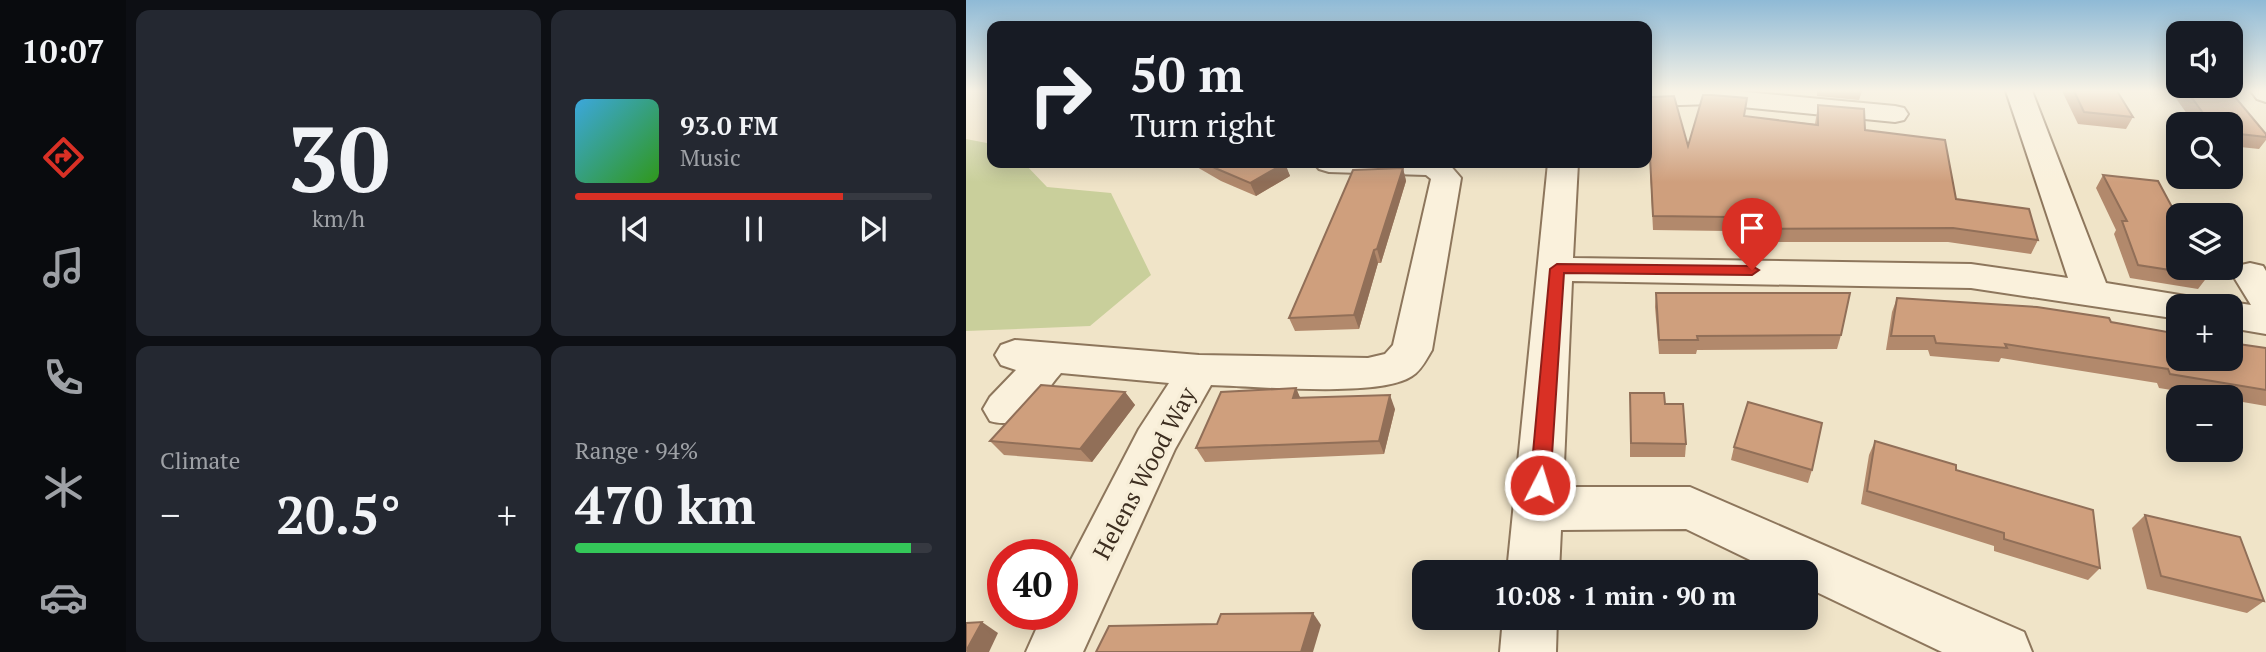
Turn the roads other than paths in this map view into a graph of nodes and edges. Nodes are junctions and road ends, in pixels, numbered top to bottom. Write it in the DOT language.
graph roads {
  1 [pos="2030,121"];
  2 [pos="1436,168"];
  3 [pos="1563,168"];
  4 [pos="1557,269"];
  5 [pos="2091,292"];
  6 [pos="2166,304"];
  7 [pos="2243,317"];
  8 [pos="2266,321"];
  9 [pos="1199,370"];
  10 [pos="1005,409"];
  11 [pos="1538,509"];
  12 [pos="1534,560"];
  13 [pos="1529,630"];
  14 [pos="1054,652"];
  15 [pos="1528,652"];
  16 [pos="2004,652"];
  1 -- 5 [label="street"];
  2 -- 9 [label="street, Helens Wood Way"];
  3 -- 4 [label="street"];
  4 -- 5 [label="street"];
  4 -- 11 [label="street"];
  5 -- 6 [label="street"];
  7 -- 8 [label="street"];
  9 -- 10 [label="street, Helens Wood Way"];
  9 -- 14 [label="street, Helens Wood Way"];
  11 -- 12 [label="street"];
  11 -- 16 [label="street"];
  13 -- 15 [label="street"];
}
